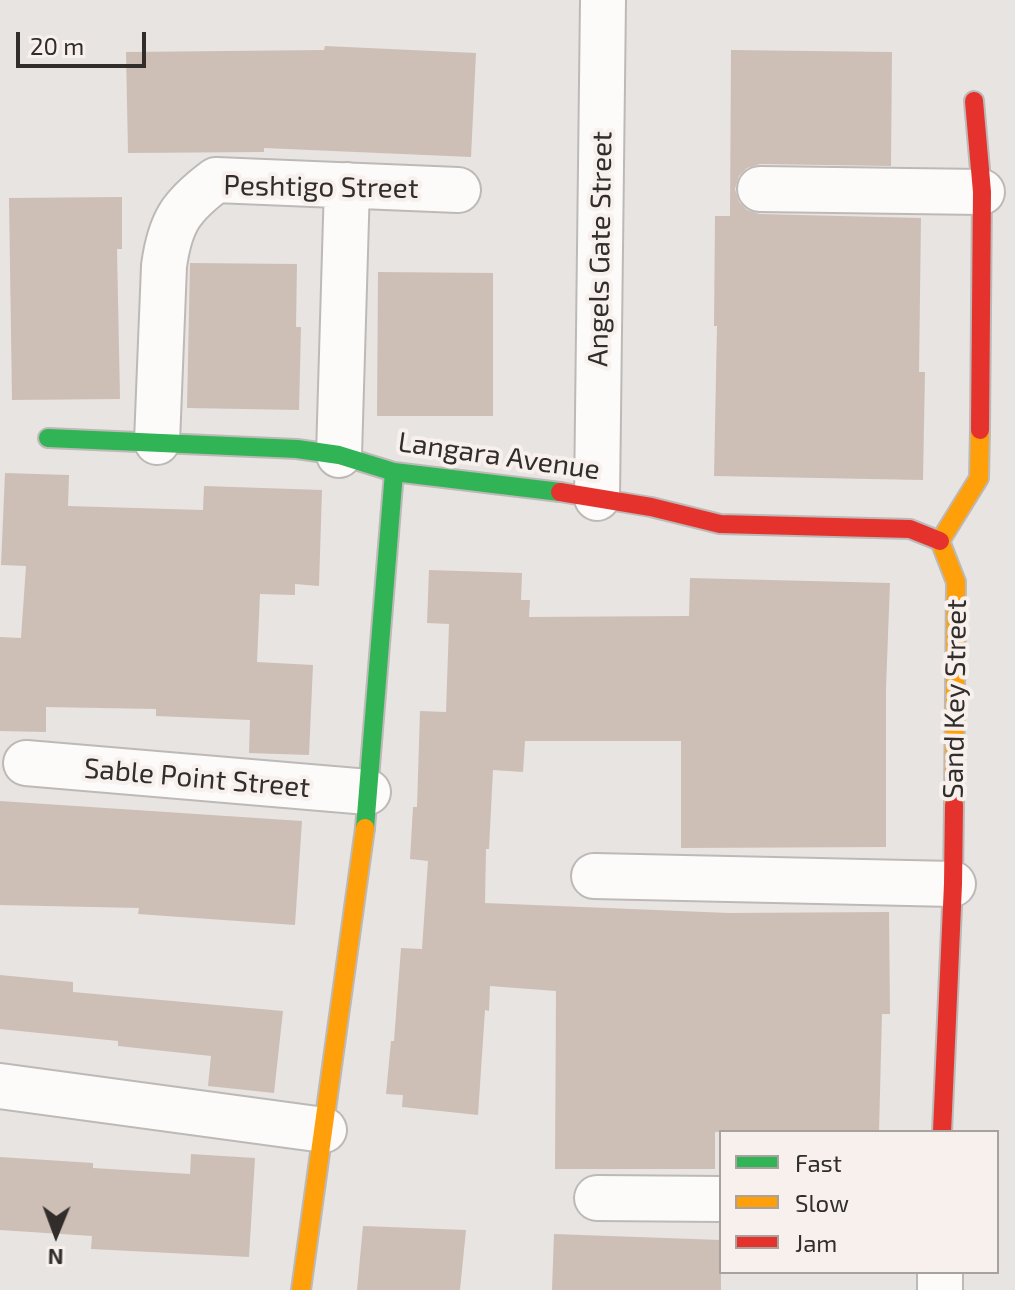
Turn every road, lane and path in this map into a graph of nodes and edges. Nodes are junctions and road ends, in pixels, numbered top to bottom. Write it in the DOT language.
graph roads {
  1 [pos="603,0"];
  2 [pos="974,101"];
  3 [pos="347,185"];
  4 [pos="760,189"];
  5 [pos="458,190"];
  6 [pos="982,192"];
  7 [pos="48,438"];
  8 [pos="157,442"];
  9 [pos="339,455"];
  10 [pos="394,472"];
  11 [pos="597,498"];
  12 [pos="940,541"];
  13 [pos="26,763"];
  14 [pos="368,792"];
  15 [pos="594,876"];
  16 [pos="953,884"];
  17 [pos="0,1086"];
  18 [pos="324,1130"];
  19 [pos="942,1130"];
  20 [pos="597,1198"];
  21 [pos="719,1199"];
  22 [pos="301,1290"];
  1 -- 11 [label="street, Angels Gate Street"];
  2 -- 6 [label="street"];
  3 -- 5 [label="street, Peshtigo Street"];
  3 -- 8 [label="street, Peshtigo Street"];
  3 -- 9 [label="street"];
  4 -- 6 [label="street"];
  6 -- 12 [label="street"];
  7 -- 8 [label="street, Langara Avenue"];
  8 -- 9 [label="street, Langara Avenue"];
  9 -- 10 [label="street, Langara Avenue"];
  10 -- 11 [label="street, Langara Avenue"];
  10 -- 14 [label="street"];
  11 -- 12 [label="street, Langara Avenue"];
  12 -- 16 [label="street, Sand Key Street"];
  13 -- 14 [label="street, Sable Point Street"];
  14 -- 18 [label="street"];
  15 -- 16 [label="street"];
  16 -- 19 [label="street, Sand Key Street"];
  17 -- 18 [label="street"];
  18 -- 22 [label="street"];
  20 -- 21 [label="street"];
}
